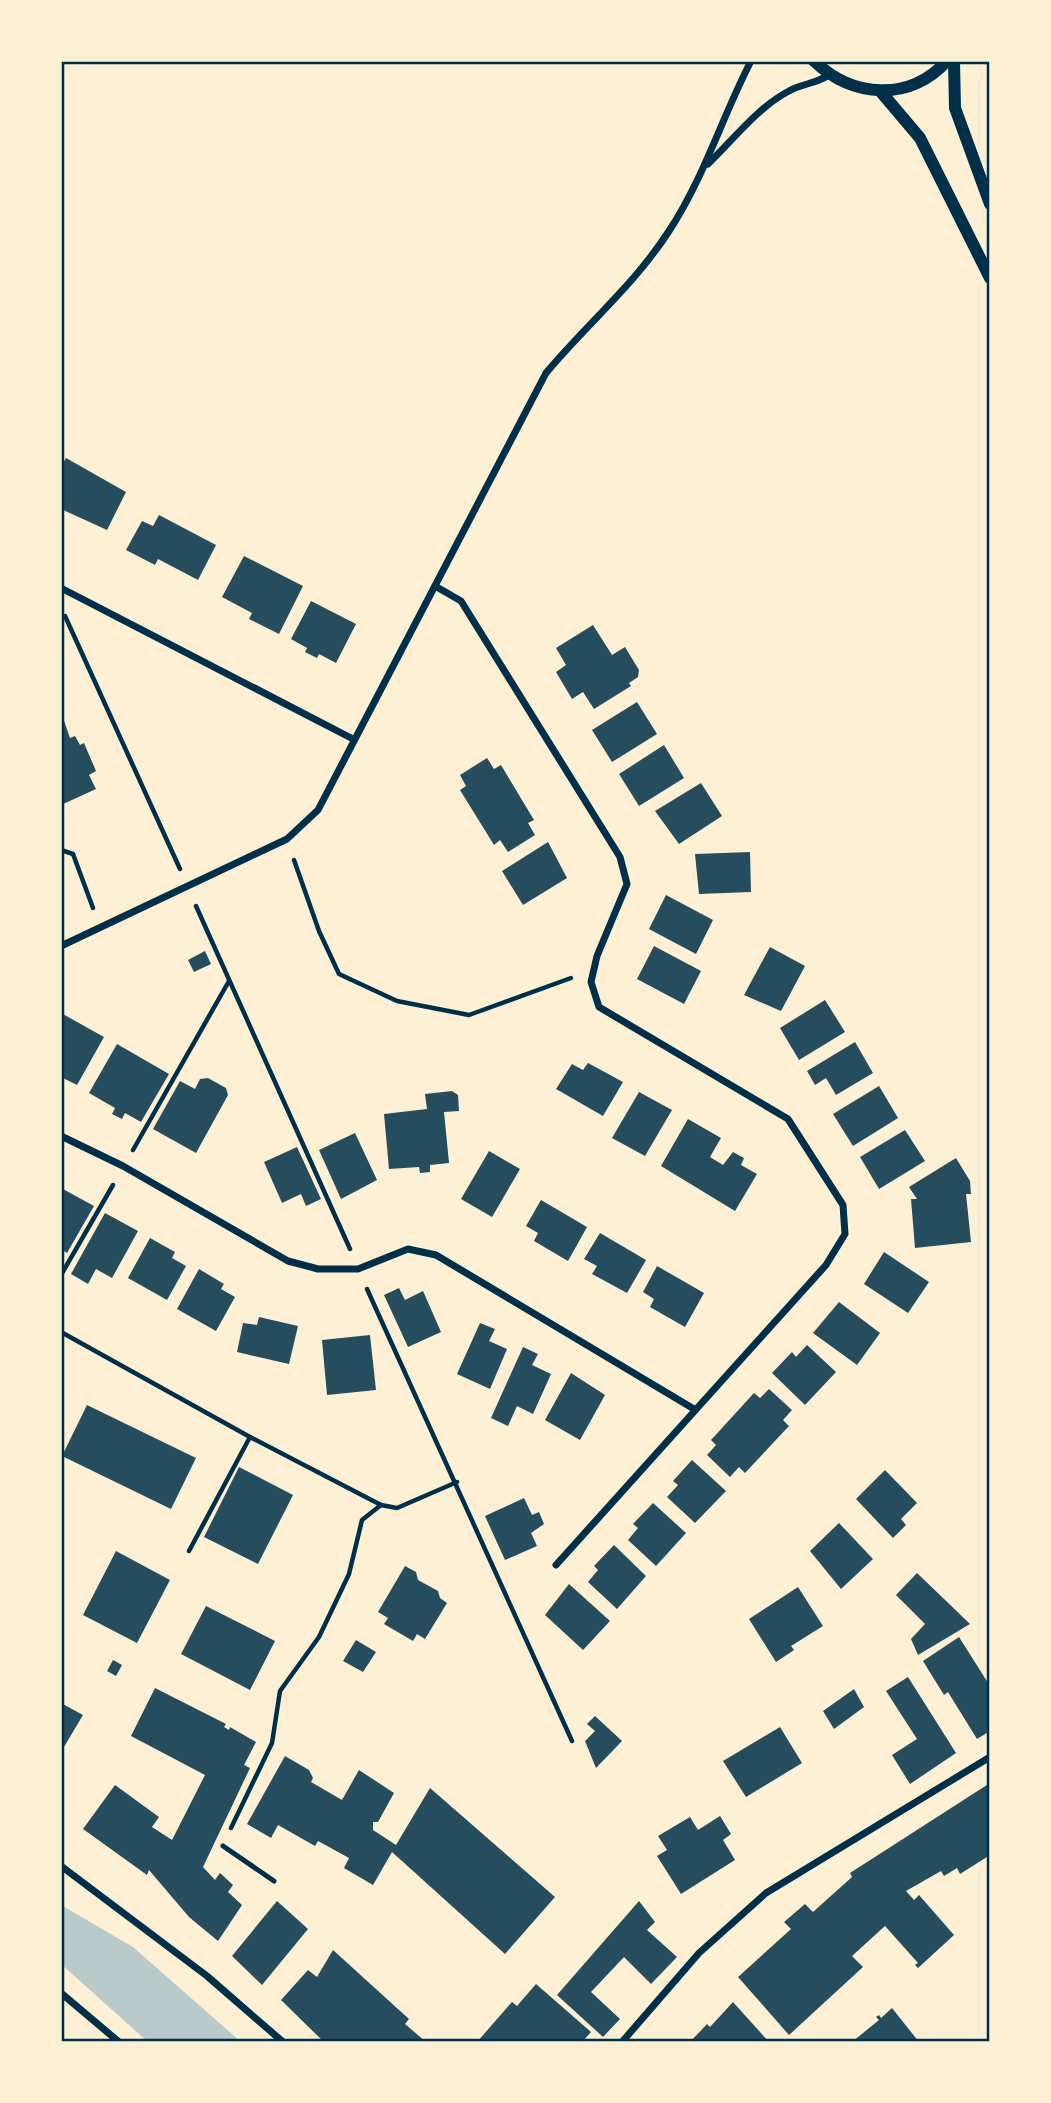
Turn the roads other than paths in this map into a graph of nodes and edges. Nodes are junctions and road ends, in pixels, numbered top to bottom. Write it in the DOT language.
graph roads {
  1 [pos="751,61"];
  2 [pos="814,61"];
  3 [pos="947,61"];
  4 [pos="954,61"];
  5 [pos="829,75"];
  6 [pos="881,92"];
  7 [pos="705,167"];
  8 [pos="990,204"];
  9 [pos="990,278"];
  10 [pos="435,586"];
  11 [pos="61,588"];
  12 [pos="353,739"];
  13 [pos="61,946"];
  14 [pos="61,1136"];
  15 [pos="694,1409"];
  16 [pos="556,1565"];
  17 [pos="990,1756"];
  18 [pos="223,1846"];
  19 [pos="61,1866"];
  20 [pos="274,1881"];
  21 [pos="61,1993"];
  22 [pos="119,2042"];
  23 [pos="284,2042"];
  24 [pos="622,2042"];
  1 -- 7 [label="street"];
  2 -- 5 [label="street"];
  3 -- 6 [label="street"];
  4 -- 8 [label="street"];
  5 -- 6 [label="street"];
  5 -- 7 [label="street"];
  6 -- 9 [label="street"];
  7 -- 10 [label="street"];
  10 -- 12 [label="street"];
  10 -- 15 [label="street"];
  11 -- 12 [label="street"];
  12 -- 13 [label="street"];
  14 -- 15 [label="street"];
  15 -- 16 [label="street"];
  17 -- 24 [label="street"];
  18 -- 20 [label="lane"];
  19 -- 23 [label="street"];
  21 -- 22 [label="street"];
}
